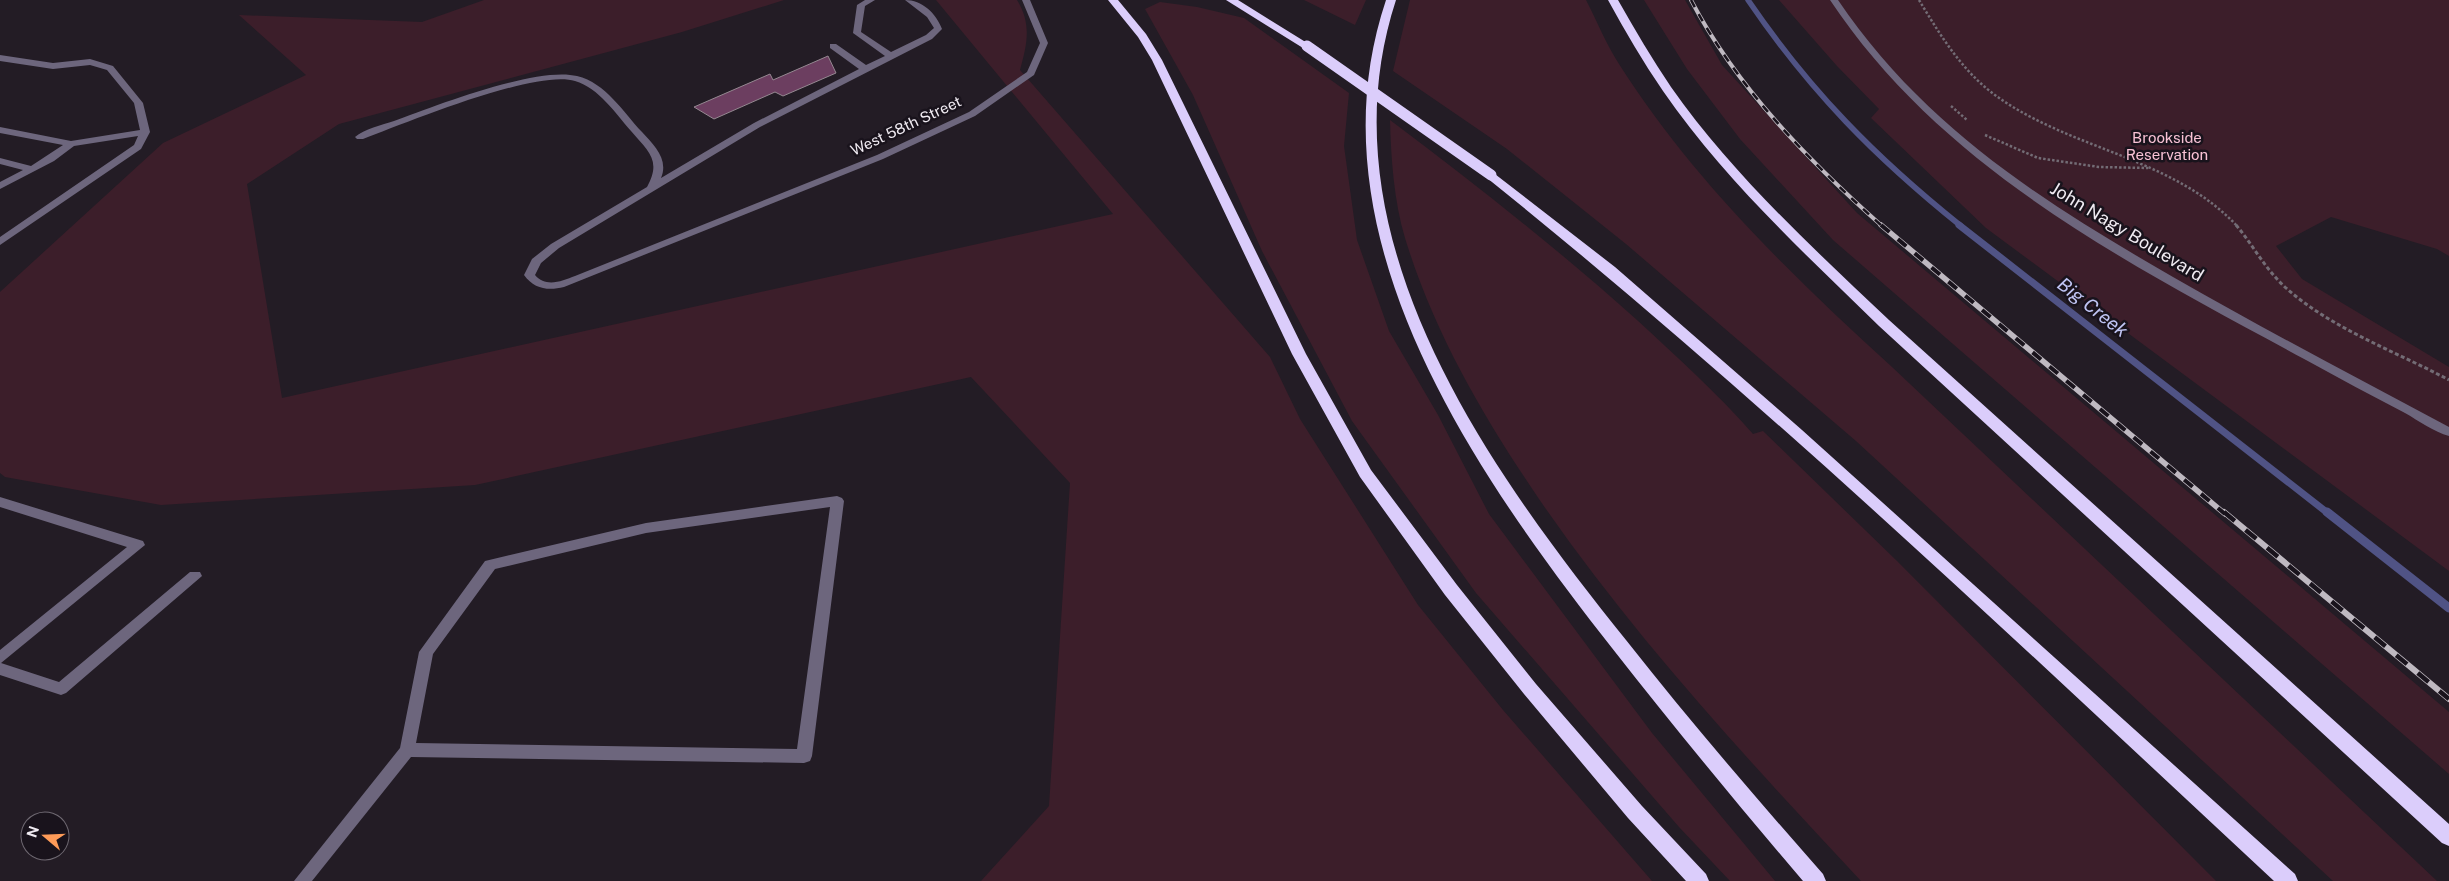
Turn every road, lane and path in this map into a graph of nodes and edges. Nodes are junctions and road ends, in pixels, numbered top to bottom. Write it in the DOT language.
graph roads {
  1 [pos="871,0"];
  2 [pos="909,0"];
  3 [pos="1026,0"];
  4 [pos="1113,0"];
  5 [pos="1230,0"];
  6 [pos="1391,0"];
  7 [pos="1613,0"];
  8 [pos="1834,0"];
  9 [pos="1919,0"];
  10 [pos="832,46"];
  11 [pos="891,56"];
  12 [pos="0,58"];
  13 [pos="865,69"];
  14 [pos="1949,104"];
  15 [pos="1970,123"];
  16 [pos="0,130"];
  17 [pos="145,132"];
  18 [pos="1984,135"];
  19 [pos="360,137"];
  20 [pos="71,144"];
  21 [pos="0,161"];
  22 [pos="2151,168"];
  23 [pos="32,169"];
  24 [pos="0,186"];
  25 [pos="651,188"];
  26 [pos="0,242"];
  27 [pos="2449,380"];
  28 [pos="2449,432"];
  29 [pos="0,502"];
  30 [pos="195,576"];
  31 [pos="0,658"];
  32 [pos="0,669"];
  33 [pos="407,750"];
  34 [pos="2449,837"];
  35 [pos="302,881"];
  36 [pos="1699,881"];
  37 [pos="1816,881"];
  38 [pos="2288,881"];
  1 -- 11 [label="street"];
  2 -- 11 [label="street"];
  3 -- 25 [label="street, West 58th Street"];
  4 -- 36 [label="highway"];
  5 -- 38 [label="highway, bridge"];
  6 -- 37 [label="highway"];
  7 -- 34 [label="highway"];
  8 -- 28 [label="street, John Nagy Boulevard"];
  9 -- 22 [label="path"];
  10 -- 13 [label="street"];
  11 -- 13 [label="street"];
  12 -- 17 [label="street"];
  13 -- 25 [label="street"];
  14 -- 15 [label="path"];
  16 -- 20 [label="street"];
  17 -- 20 [label="street"];
  17 -- 26 [label="street"];
  18 -- 22 [label="path"];
  19 -- 25 [label="street"];
  20 -- 23 [label="street"];
  21 -- 23 [label="street"];
  22 -- 27 [label="path"];
  23 -- 24 [label="street"];
  29 -- 31 [label="street"];
  30 -- 32 [label="street"];
  33 -- 33 [label="street"];
  33 -- 35 [label="street"];
}
